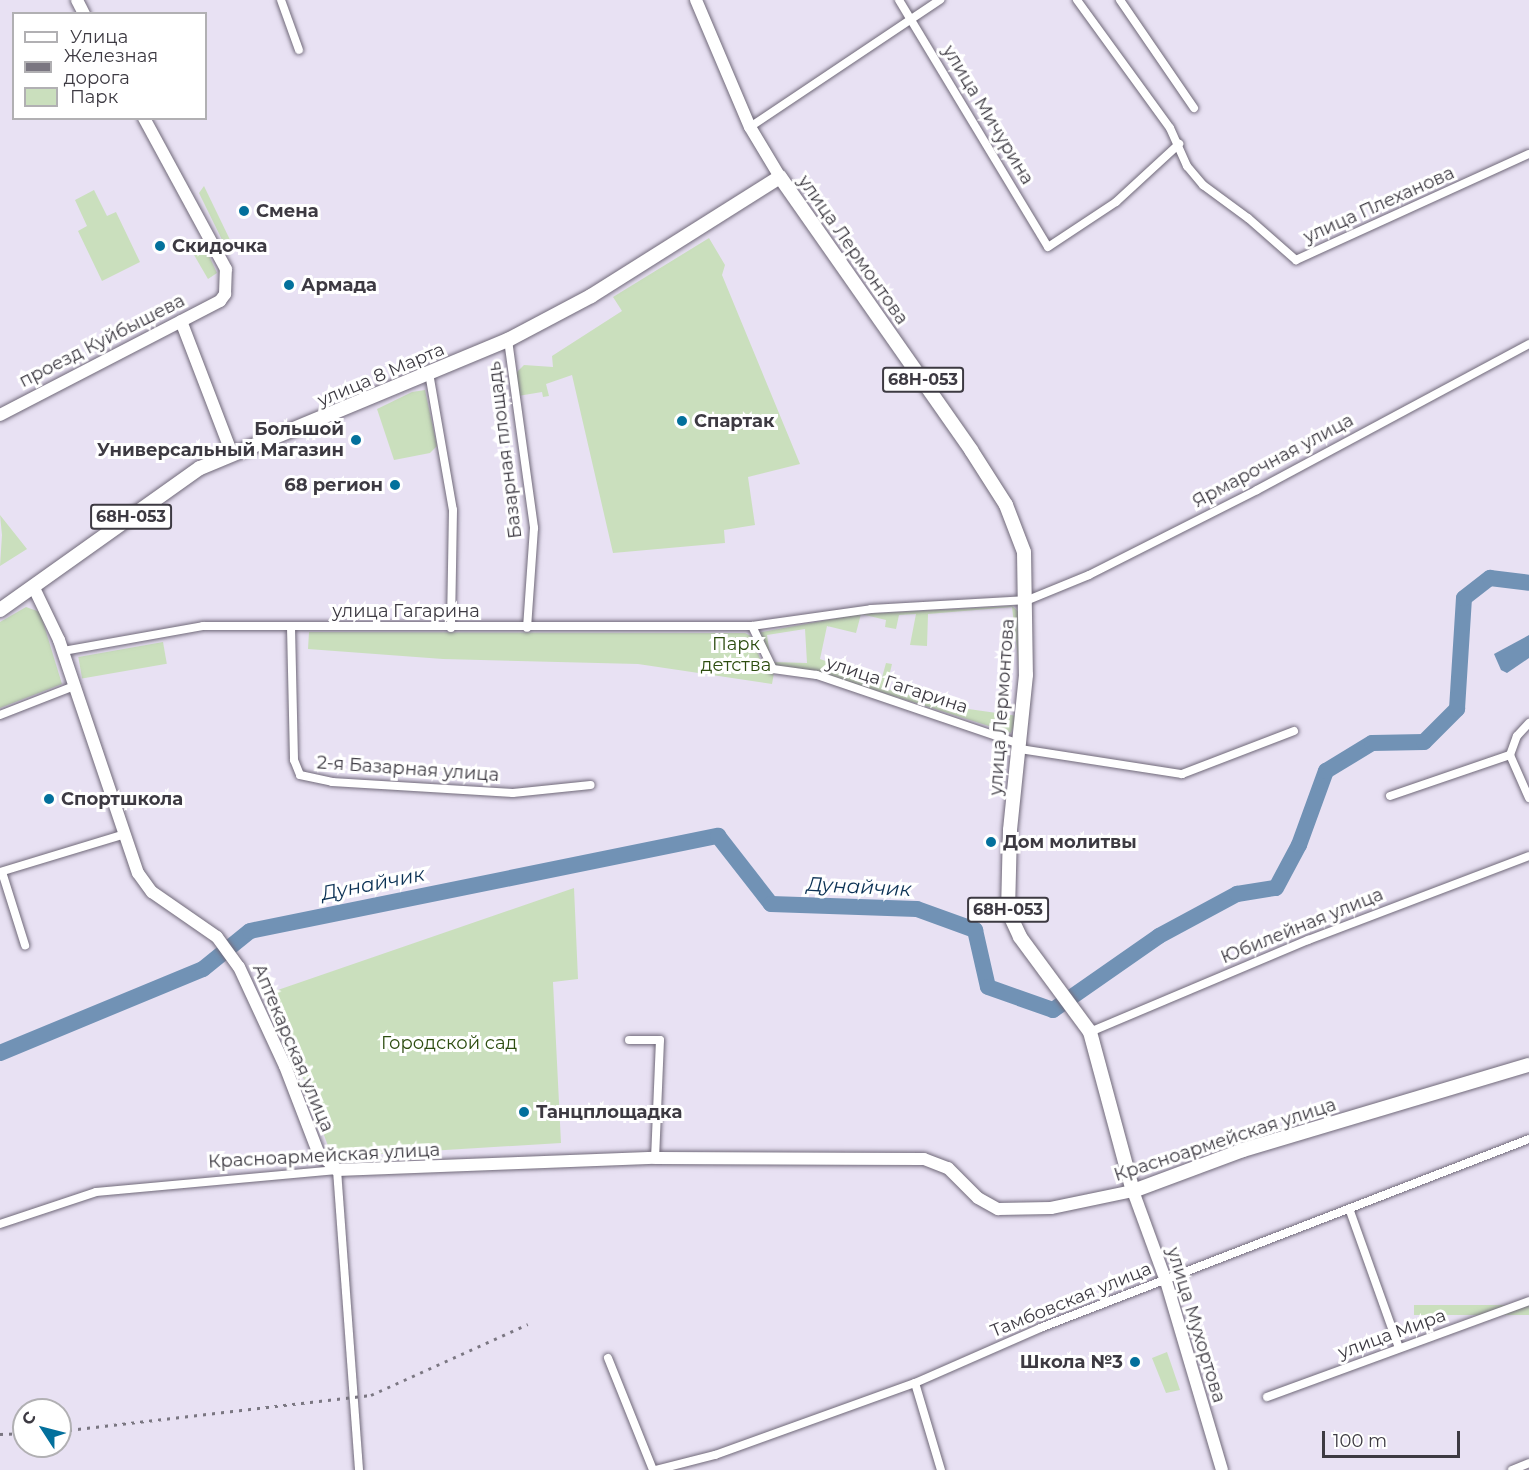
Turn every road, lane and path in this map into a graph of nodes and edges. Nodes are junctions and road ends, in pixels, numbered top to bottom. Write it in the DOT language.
graph roads {
  1 [pos="281,0"];
  2 [pos="696,0"];
  3 [pos="899,0"];
  4 [pos="940,0"];
  5 [pos="1077,0"];
  6 [pos="1120,0"];
  7 [pos="912,20"];
  8 [pos="299,50"];
  9 [pos="1194,108"];
  10 [pos="145,120"];
  11 [pos="750,127"];
  12 [pos="1179,144"];
  13 [pos="1529,153"];
  14 [pos="780,177"];
  15 [pos="181,321"];
  16 [pos="508,340"];
  17 [pos="1529,344"];
  18 [pos="429,373"];
  19 [pos="0,415"];
  20 [pos="232,454"];
  21 [pos="34,588"];
  22 [pos="1028,600"];
  23 [pos="0,610"];
  24 [pos="752,626"];
  25 [pos="291,627"];
  26 [pos="451,628"];
  27 [pos="527,628"];
  28 [pos="63,651"];
  29 [pos="74,686"];
  30 [pos="0,715"];
  31 [pos="1529,723"];
  32 [pos="1294,731"];
  33 [pos="1020,747"];
  34 [pos="1510,755"];
  35 [pos="591,785"];
  36 [pos="1389,796"];
  37 [pos="1529,798"];
  38 [pos="122,835"];
  39 [pos="1529,856"];
  40 [pos="1,872"];
  41 [pos="25,945"];
  42 [pos="1090,1032"];
  43 [pos="630,1040"];
  44 [pos="1529,1065"];
  45 [pos="1529,1139"];
  46 [pos="655,1158"];
  47 [pos="337,1170"];
  48 [pos="1132,1191"];
  49 [pos="1350,1210"];
  50 [pos="0,1224"];
  51 [pos="1166,1281"];
  52 [pos="1529,1301"];
  53 [pos="1399,1348"];
  54 [pos="608,1358"];
  55 [pos="915,1383"];
  56 [pos="1267,1397"];
  57 [pos="1529,1463"];
  58 [pos="359,1470"];
  59 [pos="655,1470"];
  60 [pos="941,1470"];
  61 [pos="1222,1470"];
  62 [pos="1512,1470"];
  1 -- 8 [label="street"];
  2 -- 11 [label="street, улица Лермонтова"];
  3 -- 7 [label="street, улица Мичурина"];
  4 -- 7 [label="street"];
  5 -- 12 [label="street"];
  6 -- 9 [label="street"];
  7 -- 11 [label="street"];
  7 -- 12 [label="street, улица Мичурина"];
  10 -- 15 [label="street, проезд Куйбышева"];
  11 -- 14 [label="street, улица Лермонтова"];
  12 -- 13 [label="street, улица Плеханова"];
  14 -- 16 [label="main road, улица 8 Марта / 68Н-053"];
  14 -- 22 [label="main road, улица Лермонтова / 68Н-053"];
  15 -- 19 [label="street, проезд Куйбышева"];
  15 -- 20 [label="street"];
  16 -- 18 [label="main road, улица 8 Марта / 68Н-053"];
  16 -- 27 [label="street, Базарная площадь"];
  17 -- 22 [label="street, Ярмарочная улица"];
  18 -- 20 [label="main road, улица 8 Марта / 68Н-053"];
  18 -- 26 [label="street"];
  20 -- 21 [label="main road, улица 8 Марта / 68Н-053"];
  21 -- 23 [label="main road, улица 8 Марта / 68Н-053"];
  21 -- 28 [label="street, Аптекарская улица"];
  22 -- 24 [label="street, улица Гагарина"];
  22 -- 33 [label="main road, улица Лермонтова / 68Н-053"];
  24 -- 27 [label="street, улица Гагарина"];
  24 -- 33 [label="street, улица Гагарина"];
  25 -- 26 [label="street, улица Гагарина"];
  25 -- 28 [label="street, улица Гагарина"];
  25 -- 35 [label="street, 2-я Базарная улица"];
  26 -- 27 [label="street, улица Гагарина"];
  28 -- 29 [label="street, Аптекарская улица"];
  29 -- 30 [label="street"];
  29 -- 38 [label="street, Аптекарская улица"];
  31 -- 34 [label="street"];
  32 -- 33 [label="street, улица Гагарина"];
  33 -- 42 [label="main road, улица Лермонтова / 68Н-053"];
  34 -- 36 [label="street"];
  34 -- 37 [label="street"];
  38 -- 40 [label="street"];
  38 -- 47 [label="street, Аптекарская улица"];
  39 -- 42 [label="street, Юбилейная улица"];
  40 -- 41 [label="street"];
  42 -- 48 [label="main road, улица Лермонтова / 68Н-053"];
  43 -- 46 [label="street"];
  44 -- 48 [label="main road, Красноармейская улица"];
  45 -- 49 [label="street, Тамбовская улица"];
  46 -- 47 [label="street, Красноармейская улица"];
  46 -- 48 [label="street, Красноармейская улица"];
  47 -- 50 [label="street, Красноармейская улица"];
  47 -- 58 [label="street"];
  48 -- 51 [label="street, улица Мухортова"];
  49 -- 51 [label="street, Тамбовская улица"];
  49 -- 53 [label="street"];
  51 -- 55 [label="street, Тамбовская улица"];
  51 -- 61 [label="street, улица Мухортова"];
  52 -- 53 [label="street, улица Мира"];
  53 -- 56 [label="street, улица Мира"];
  54 -- 59 [label="street"];
  55 -- 59 [label="street, Тамбовская улица"];
  55 -- 60 [label="street"];
  57 -- 62 [label="street"];
}
